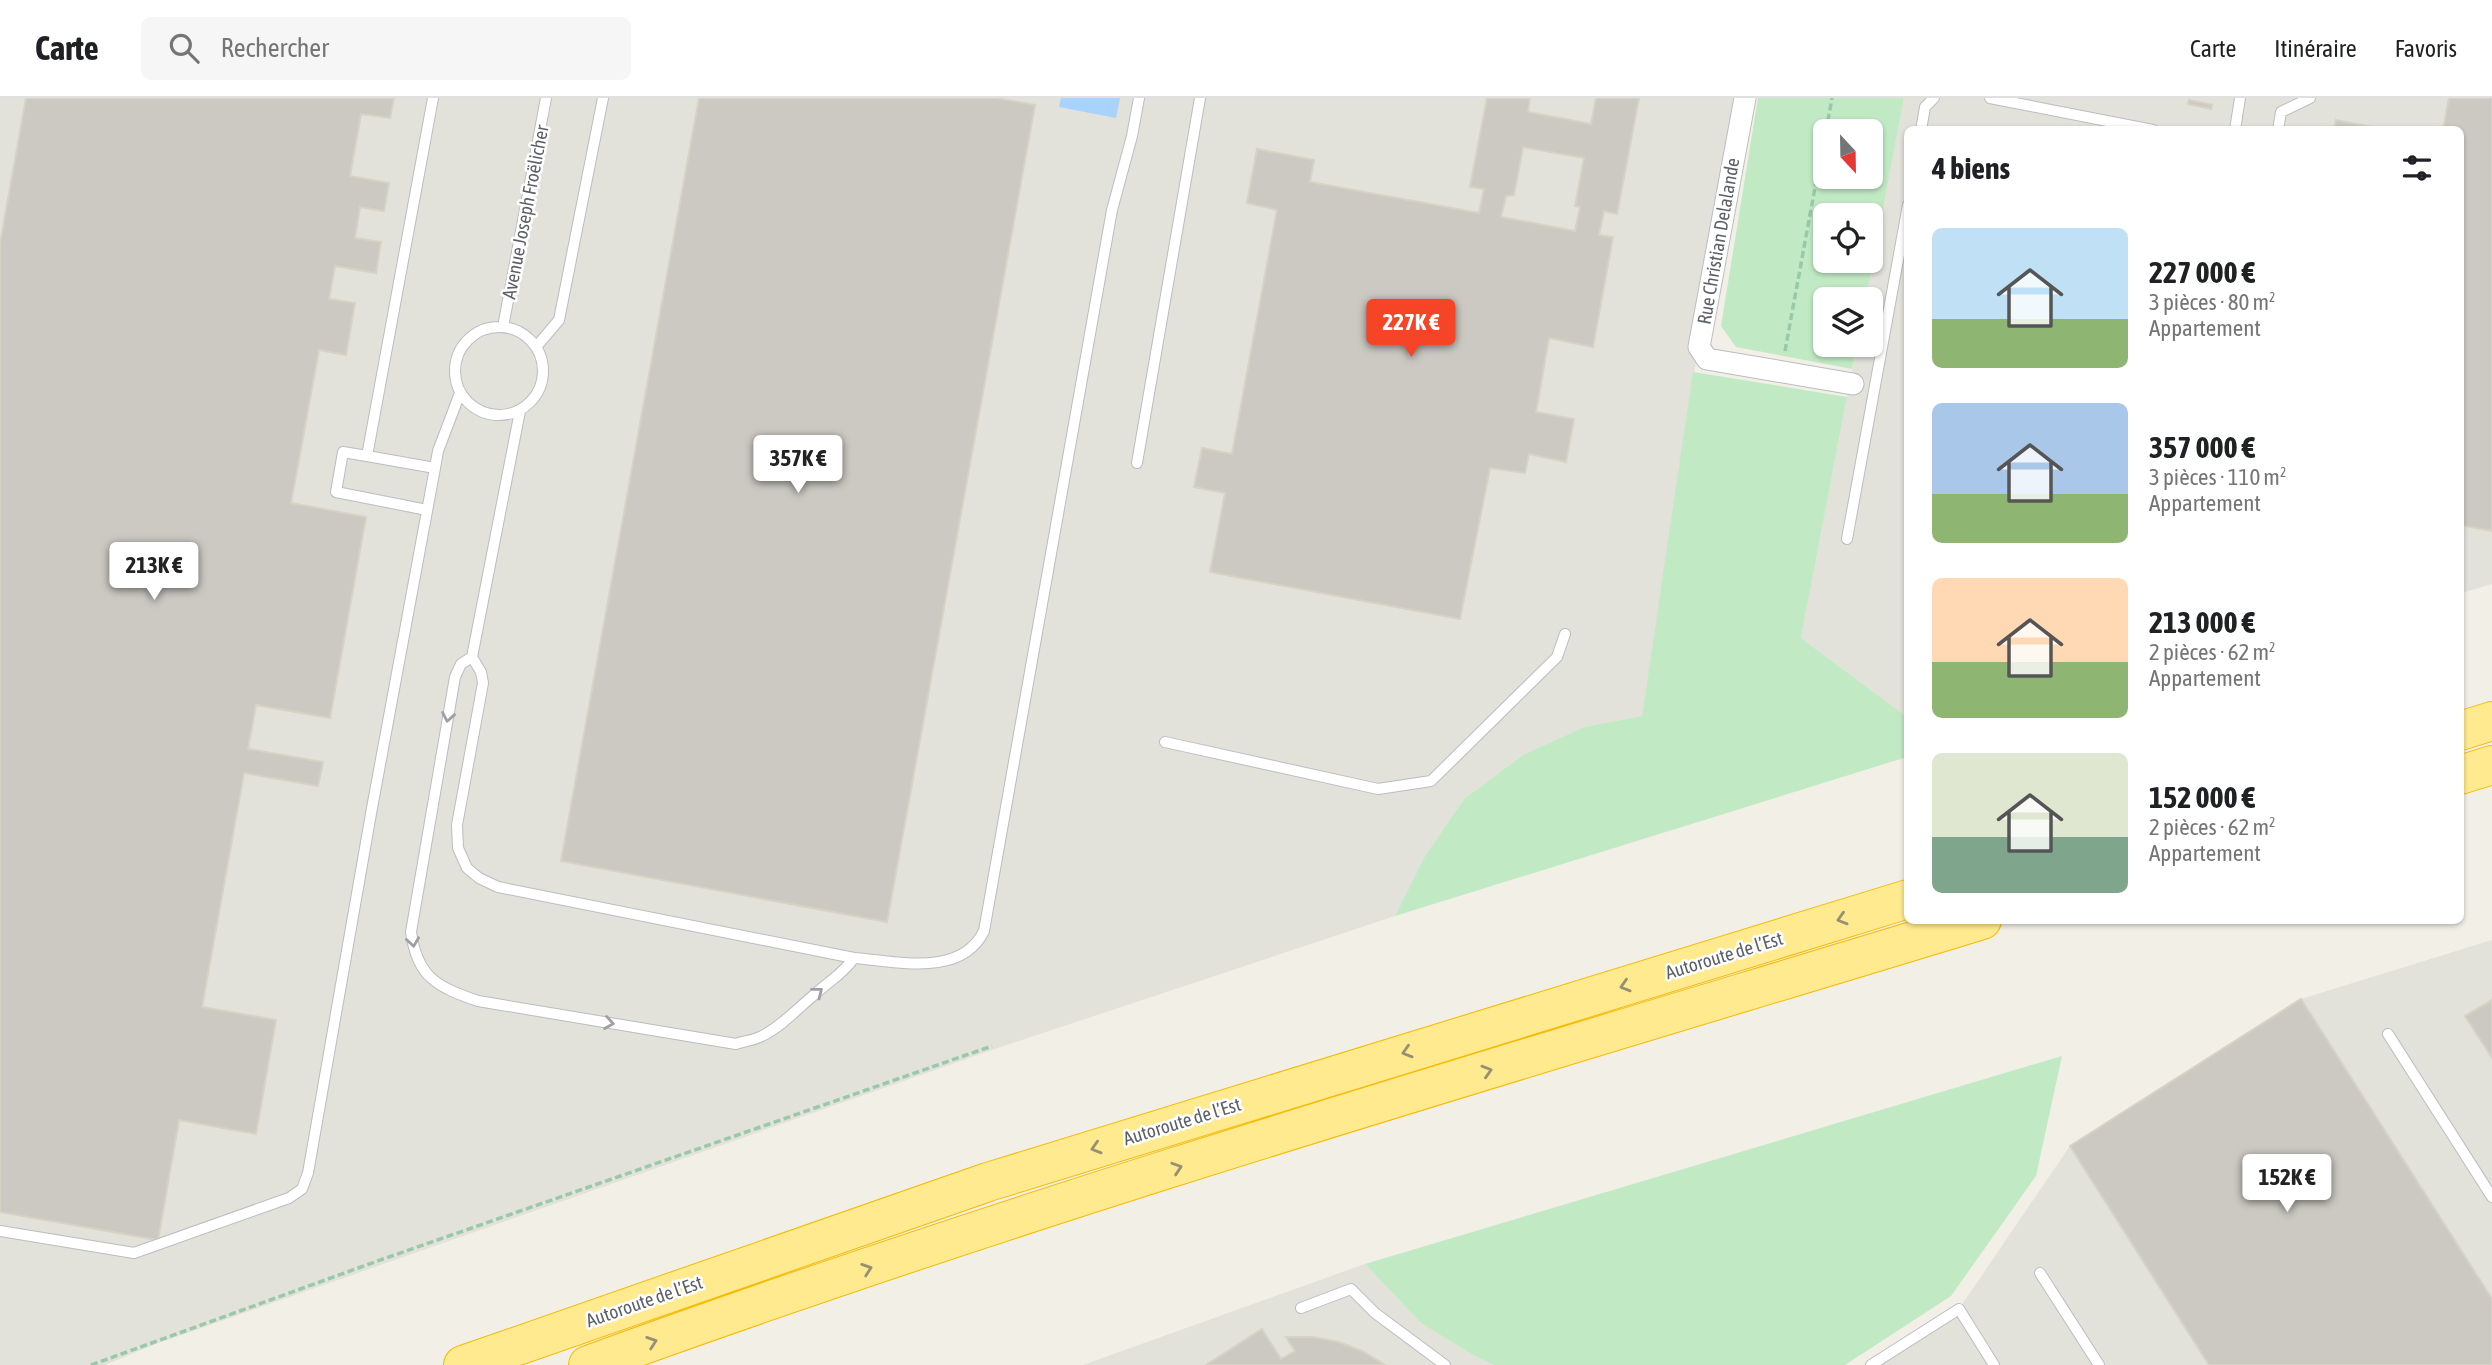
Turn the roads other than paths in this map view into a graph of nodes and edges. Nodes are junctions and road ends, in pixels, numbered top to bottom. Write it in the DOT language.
graph roads {
  1 [pos="433,98"];
  2 [pos="547,98"];
  3 [pos="603,98"];
  4 [pos="1139,98"];
  5 [pos="1200,98"];
  6 [pos="1745,98"];
  7 [pos="1934,98"];
  8 [pos="1990,98"];
  9 [pos="2240,98"];
  10 [pos="2310,98"];
  11 [pos="1922,126"];
  12 [pos="2133,126"];
  13 [pos="2236,126"];
  14 [pos="2279,126"];
  15 [pos="1904,221"];
  16 [pos="503,327"];
  17 [pos="536,346"];
  18 [pos="1863,387"];
  19 [pos="460,393"];
  20 [pos="520,411"];
  21 [pos="367,456"];
  22 [pos="1137,463"];
  23 [pos="435,468"];
  24 [pos="427,510"];
  25 [pos="1847,539"];
  26 [pos="1564,634"];
  27 [pos="472,657"];
  28 [pos="2492,721"];
  29 [pos="2464,730"];
  30 [pos="1165,742"];
  31 [pos="2492,765"];
  32 [pos="2464,774"];
  33 [pos="1904,900"];
  34 [pos="1969,924"];
  35 [pos="854,958"];
  36 [pos="2388,1034"];
  37 [pos="2492,1197"];
  38 [pos="0,1231"];
  39 [pos="2040,1273"];
  40 [pos="1301,1308"];
  41 [pos="463,1365"];
  42 [pos="588,1365"];
  43 [pos="1445,1365"];
  44 [pos="1871,1365"];
  45 [pos="1994,1365"];
  46 [pos="2099,1365"];
  1 -- 21 [label="lane"];
  2 -- 16 [label="lane, Avenue Joseph Froëlicher"];
  3 -- 17 [label="lane"];
  4 -- 35 [label="lane"];
  5 -- 22 [label="lane"];
  6 -- 18 [label="street, Rue Christian Delalande"];
  7 -- 11 [label="lane"];
  8 -- 12 [label="lane"];
  9 -- 13 [label="lane"];
  10 -- 14 [label="lane"];
  15 -- 18 [label="lane"];
  16 -- 17 [label="lane"];
  16 -- 19 [label="lane"];
  17 -- 20 [label="lane"];
  18 -- 25 [label="lane"];
  19 -- 20 [label="lane"];
  19 -- 23 [label="lane"];
  20 -- 27 [label="lane"];
  21 -- 23 [label="lane"];
  21 -- 24 [label="lane"];
  23 -- 24 [label="lane"];
  24 -- 38 [label="lane"];
  26 -- 30 [label="lane"];
  27 -- 35 [label="lane"];
  27 -- 35 [label="lane, one-way"];
  28 -- 29 [label="highway"];
  31 -- 32 [label="highway"];
  33 -- 41 [label="highway, Autoroute de l’Est, one-way"];
  42 -- 34 [label="highway, one-way"];
  36 -- 37 [label="lane"];
  39 -- 46 [label="lane"];
  40 -- 43 [label="lane"];
  44 -- 45 [label="lane"];
}
